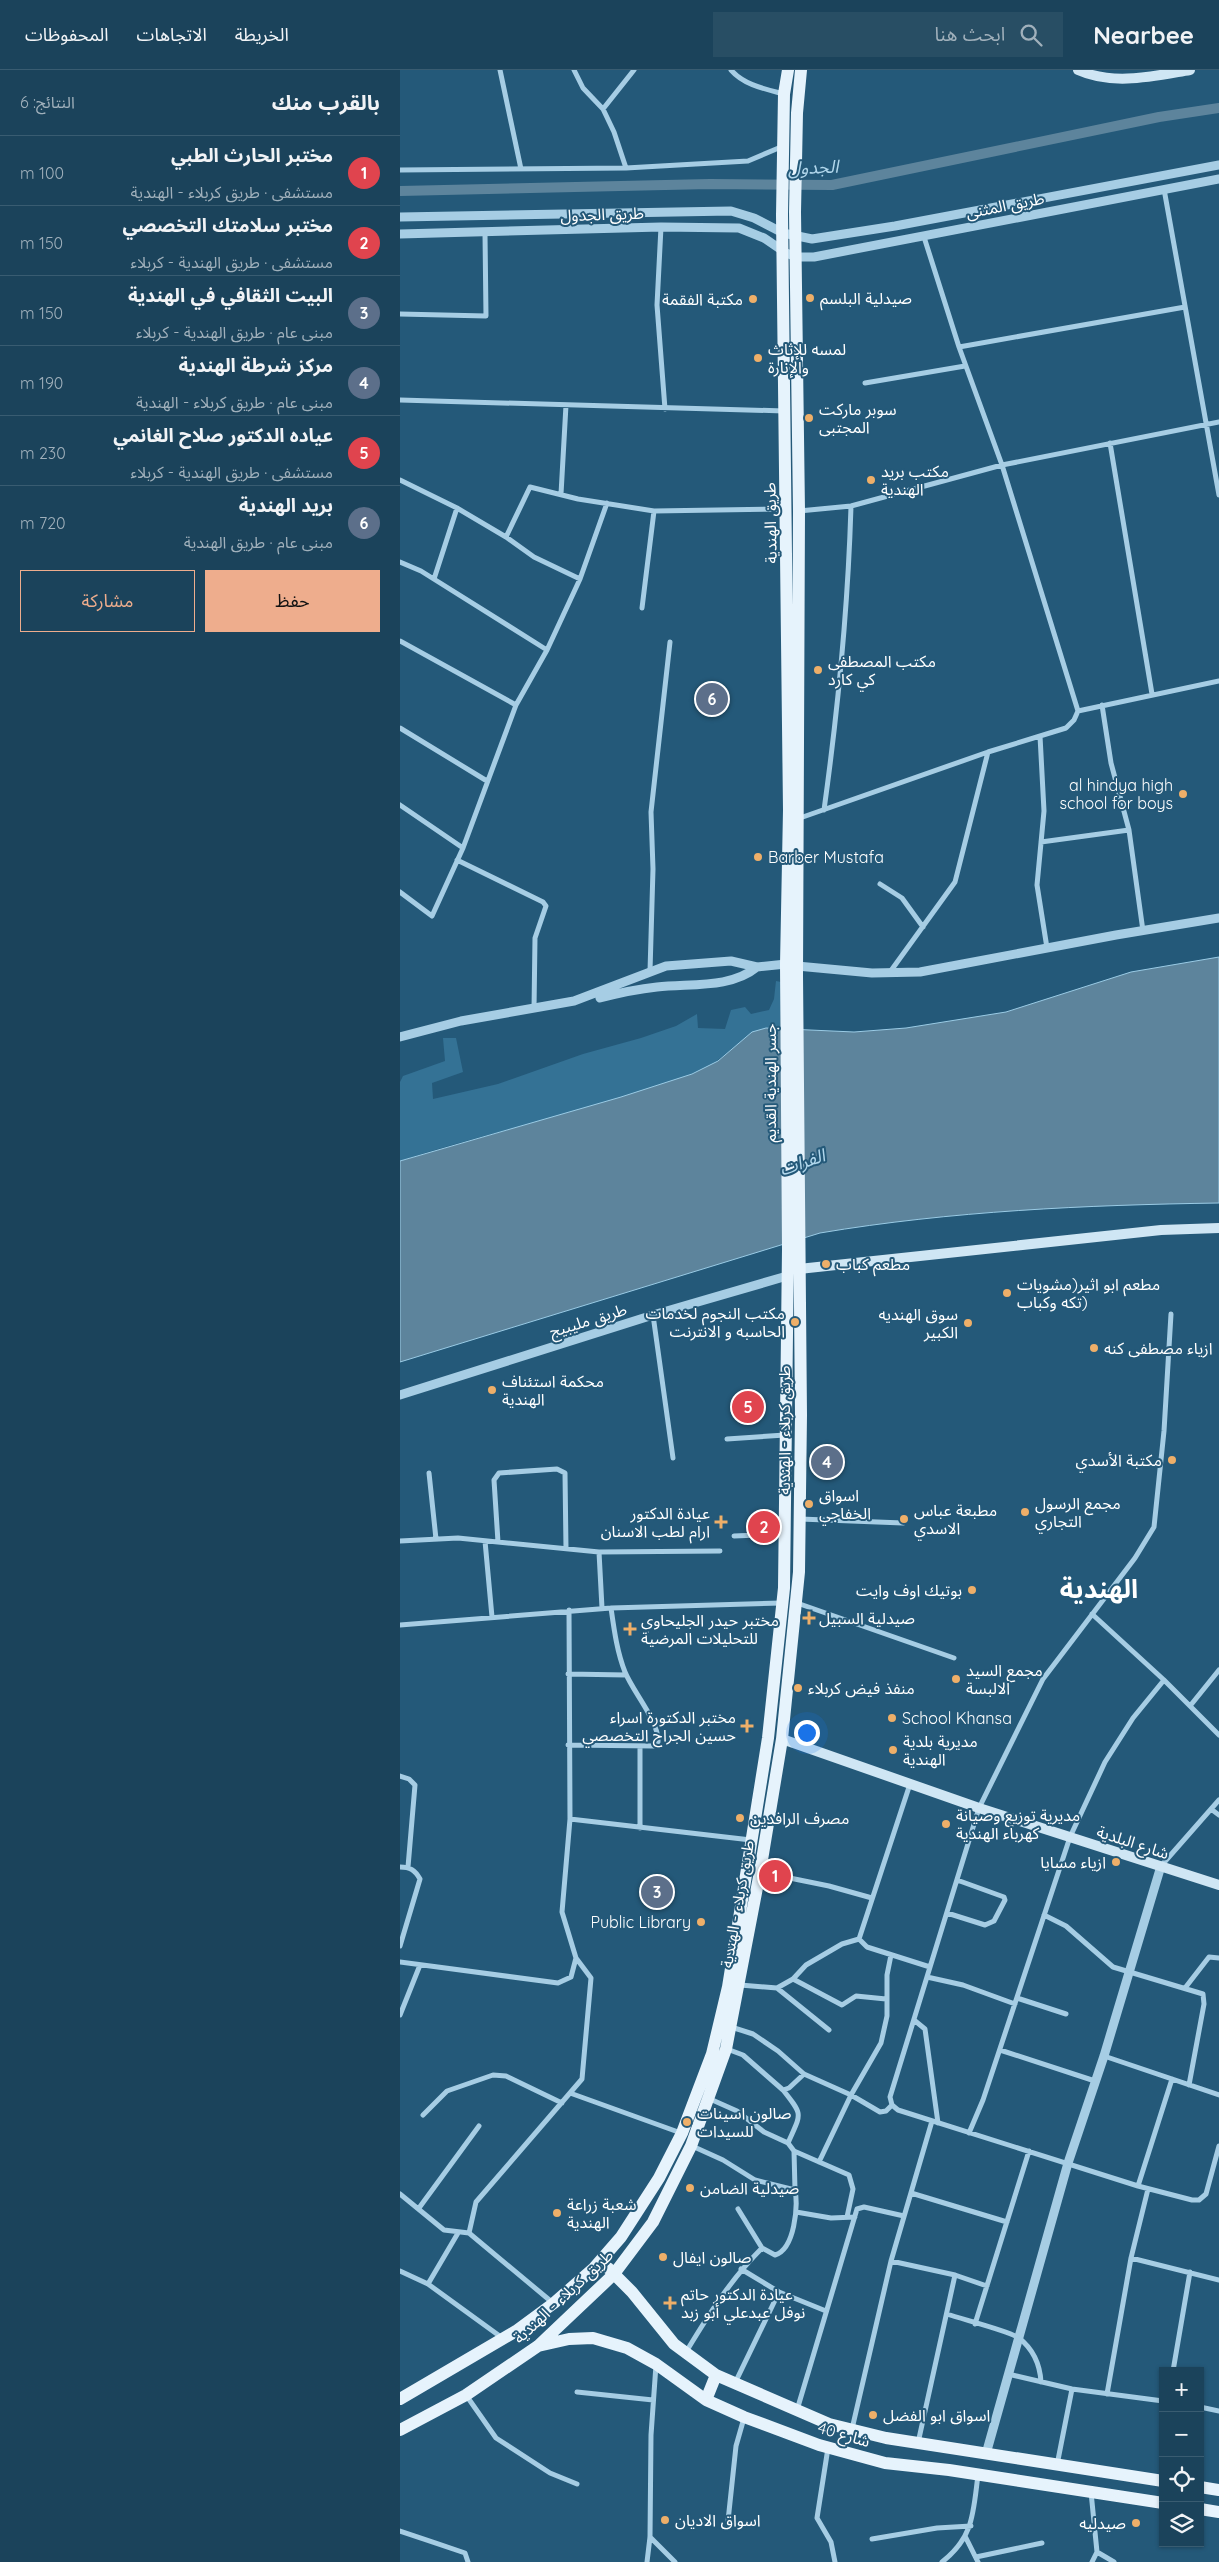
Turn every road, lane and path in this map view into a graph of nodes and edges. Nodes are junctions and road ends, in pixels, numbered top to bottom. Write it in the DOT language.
graph roads {
  1 [pos="500,70"];
  2 [pos="574,70"];
  3 [pos="634,70"];
  4 [pos="731,70"];
  5 [pos="788,70"];
  6 [pos="801,70"];
  7 [pos="1078,70"];
  8 [pos="1157,70"];
  9 [pos="1183,70"];
  10 [pos="1139,75"];
  11 [pos="784,94"];
  12 [pos="603,110"];
  13 [pos="783,146"];
  14 [pos="1219,164"];
  15 [pos="626,168"];
  16 [pos="521,169"];
  17 [pos="400,170"];
  18 [pos="1219,178"];
  19 [pos="1164,189"];
  20 [pos="400,217"];
  21 [pos="661,227"];
  22 [pos="783,233"];
  23 [pos="400,234"];
  24 [pos="485,234"];
  25 [pos="924,237"];
  26 [pos="797,238"];
  27 [pos="784,252"];
  28 [pos="797,256"];
  29 [pos="1185,307"];
  30 [pos="400,314"];
  31 [pos="959,347"];
  32 [pos="965,366"];
  33 [pos="865,383"];
  34 [pos="400,400"];
  35 [pos="566,405"];
  36 [pos="665,409"];
  37 [pos="785,411"];
  38 [pos="1219,422"];
  39 [pos="1207,425"];
  40 [pos="1110,444"];
  41 [pos="1002,464"];
  42 [pos="400,480"];
  43 [pos="561,494"];
  44 [pos="1219,495"];
  45 [pos="607,503"];
  46 [pos="851,506"];
  47 [pos="457,508"];
  48 [pos="793,510"];
  49 [pos="654,511"];
  50 [pos="506,537"];
  51 [pos="400,562"];
  52 [pos="434,579"];
  53 [pos="580,579"];
  54 [pos="642,608"];
  55 [pos="400,641"];
  56 [pos="670,642"];
  57 [pos="547,650"];
  58 [pos="1219,681"];
  59 [pos="1152,694"];
  60 [pos="516,705"];
  61 [pos="1102,706"];
  62 [pos="1078,711"];
  63 [pos="400,728"];
  64 [pos="1040,736"];
  65 [pos="988,752"];
  66 [pos="487,781"];
  67 [pos="400,806"];
  68 [pos="824,810"];
  69 [pos="800,818"];
  70 [pos="1130,830"];
  71 [pos="1041,842"];
  72 [pos="463,848"];
  73 [pos="458,860"];
  74 [pos="880,884"];
  75 [pos="400,892"];
  76 [pos="1219,918"];
  77 [pos="923,926"];
  78 [pos="1143,930"];
  79 [pos="1047,948"];
  80 [pos="757,966"];
  81 [pos="792,970"];
  82 [pos="650,971"];
  83 [pos="890,973"];
  84 [pos="574,1001"];
  85 [pos="534,1009"];
  86 [pos="400,1037"];
  87 [pos="1219,1228"];
  88 [pos="793,1247"];
  89 [pos="799,1269"];
  90 [pos="787,1276"];
  91 [pos="1171,1314"];
  92 [pos="653,1315"];
  93 [pos="400,1395"];
  94 [pos="786,1435"];
  95 [pos="727,1439"];
  96 [pos="673,1458"];
  97 [pos="430,1473"];
  98 [pos="800,1519"];
  99 [pos="903,1523"];
  100 [pos="784,1534"];
  101 [pos="734,1536"];
  102 [pos="436,1540"];
  103 [pos="400,1541"];
  104 [pos="485,1541"];
  105 [pos="498,1542"];
  106 [pos="566,1548"];
  107 [pos="720,1551"];
  108 [pos="598,1552"];
  109 [pos="782,1603"];
  110 [pos="797,1603"];
  111 [pos="602,1608"];
  112 [pos="611,1608"];
  113 [pos="569,1610"];
  114 [pos="1092,1614"];
  115 [pos="492,1617"];
  116 [pos="400,1625"];
  117 [pos="954,1658"];
  118 [pos="1219,1670"];
  119 [pos="568,1674"];
  120 [pos="626,1675"];
  121 [pos="1164,1680"];
  122 [pos="1190,1706"];
  123 [pos="1219,1735"];
  124 [pos="782,1739"];
  125 [pos="568,1745"];
  126 [pos="640,1746"];
  127 [pos="400,1776"];
  128 [pos="910,1784"];
  129 [pos="1219,1800"];
  130 [pos="979,1808"];
  131 [pos="1211,1809"];
  132 [pos="1219,1815"];
  133 [pos="570,1819"];
  134 [pos="640,1828"];
  135 [pos="1070,1837"];
  136 [pos="751,1840"];
  137 [pos="1161,1866"];
  138 [pos="400,1867"];
  139 [pos="408,1867"];
  140 [pos="760,1872"];
  141 [pos="957,1880"];
  142 [pos="1219,1885"];
  143 [pos="872,1898"];
  144 [pos="947,1912"];
  145 [pos="1044,1915"];
  146 [pos="859,1939"];
  147 [pos="400,1946"];
  148 [pos="891,1955"];
  149 [pos="576,1958"];
  150 [pos="1219,1958"];
  151 [pos="400,1962"];
  152 [pos="420,1966"];
  153 [pos="930,1967"];
  154 [pos="1129,1972"];
  155 [pos="927,1977"];
  156 [pos="793,1979"];
  157 [pos="739,1985"];
  158 [pos="777,1988"];
  159 [pos="1185,1988"];
  160 [pos="1017,1998"];
  161 [pos="886,1999"];
  162 [pos="1015,2004"];
  163 [pos="1066,2014"];
  164 [pos="400,2015"];
  165 [pos="914,2020"];
  166 [pos="731,2027"];
  167 [pos="829,2030"];
  168 [pos="726,2049"];
  169 [pos="1000,2050"];
  170 [pos="1104,2056"];
  171 [pos="804,2074"];
  172 [pos="1172,2079"];
  173 [pos="1094,2081"];
  174 [pos="1188,2084"];
  175 [pos="783,2090"];
  176 [pos="570,2093"];
  177 [pos="851,2095"];
  178 [pos="1219,2095"];
  179 [pos="710,2099"];
  180 [pos="562,2103"];
  181 [pos="892,2105"];
  182 [pos="423,2115"];
  183 [pos="935,2122"];
  184 [pos="479,2126"];
  185 [pos="682,2133"];
  186 [pos="969,2133"];
  187 [pos="788,2143"];
  188 [pos="691,2146"];
  189 [pos="1219,2146"];
  190 [pos="794,2151"];
  191 [pos="1029,2151"];
  192 [pos="819,2162"];
  193 [pos="1068,2163"];
  194 [pos="1138,2186"];
  195 [pos="795,2190"];
  196 [pos="1148,2190"];
  197 [pos="911,2193"];
  198 [pos="400,2194"];
  199 [pos="419,2208"];
  200 [pos="738,2209"];
  201 [pos="796,2212"];
  202 [pos="904,2216"];
  203 [pos="854,2217"];
  204 [pos="847,2218"];
  205 [pos="1007,2222"];
  206 [pos="630,2225"];
  207 [pos="458,2233"];
  208 [pos="469,2233"];
  209 [pos="644,2235"];
  210 [pos="762,2248"];
  211 [pos="1131,2258"];
  212 [pos="600,2261"];
  213 [pos="891,2261"];
  214 [pos="741,2270"];
  215 [pos="400,2271"];
  216 [pos="1190,2272"];
  217 [pos="614,2274"];
  218 [pos="955,2275"];
  219 [pos="1219,2280"];
  220 [pos="428,2284"];
  221 [pos="987,2286"];
  222 [pos="779,2292"];
  223 [pos="554,2303"];
  224 [pos="826,2311"];
  225 [pos="947,2314"];
  226 [pos="975,2324"];
  227 [pos="1018,2337"];
  228 [pos="503,2339"];
  229 [pos="538,2346"];
  230 [pos="686,2352"];
  231 [pos="656,2364"];
  232 [pos="1174,2367"];
  233 [pos="1008,2374"];
  234 [pos="716,2375"];
  235 [pos="1041,2382"];
  236 [pos="734,2383"];
  237 [pos="1072,2389"];
  238 [pos="578,2392"];
  239 [pos="1107,2394"];
  240 [pos="466,2395"];
  241 [pos="400,2399"];
  242 [pos="653,2400"];
  243 [pos="706,2400"];
  244 [pos="1159,2400"];
  245 [pos="1204,2408"];
  246 [pos="797,2410"];
  247 [pos="1219,2411"];
  248 [pos="744,2417"];
  249 [pos="400,2430"];
  250 [pos="852,2430"];
  251 [pos="918,2443"];
  252 [pos="828,2448"];
  253 [pos="986,2454"];
  254 [pos="1057,2465"];
  255 [pos="978,2474"];
  256 [pos="1159,2480"];
  257 [pos="576,2484"];
  258 [pos="1204,2488"];
  259 [pos="1219,2490"];
  260 [pos="1091,2492"];
  261 [pos="1159,2502"];
  262 [pos="1204,2510"];
  263 [pos="1219,2512"];
  264 [pos="728,2521"];
  265 [pos="971,2526"];
  266 [pos="400,2531"];
  267 [pos="965,2536"];
  268 [pos="650,2537"];
  269 [pos="872,2539"];
  270 [pos="1042,2543"];
  271 [pos="1097,2552"];
  272 [pos="977,2560"];
  273 [pos="468,2562"];
  274 [pos="647,2562"];
  275 [pos="675,2562"];
  276 [pos="835,2562"];
  277 [pos="942,2562"];
  278 [pos="1092,2562"];
  279 [pos="1114,2562"];
  1 -- 16 [label="street"];
  2 -- 12 [label="street"];
  3 -- 12 [label="street"];
  4 -- 11 [label="street"];
  5 -- 11 [label="main road, طريق الهندية"];
  6 -- 26 [label="main road, طريق الهندية"];
  7 -- 10 [label="main road"];
  8 -- 10 [label="street"];
  9 -- 10 [label="main road"];
  11 -- 13 [label="main road, طريق الهندية"];
  12 -- 15 [label="street"];
  13 -- 15 [label="street"];
  13 -- 22 [label="main road, طريق الهندية"];
  14 -- 26 [label="street, طريق المثنى"];
  15 -- 16 [label="street"];
  16 -- 17 [label="street"];
  18 -- 19 [label="street, طريق المثنى"];
  19 -- 25 [label="street, طريق المثنى"];
  19 -- 29 [label="street"];
  20 -- 22 [label="street, طريق الجدول"];
  21 -- 24 [label="street, طريق الجدول"];
  21 -- 27 [label="street, طريق الجدول"];
  21 -- 36 [label="street"];
  22 -- 26 [label="street, طريق الجدول"];
  22 -- 27 [label="main road, طريق الهندية"];
  23 -- 24 [label="street, طريق الجدول"];
  24 -- 30 [label="street"];
  25 -- 28 [label="street, طريق المثنى"];
  25 -- 31 [label="street"];
  26 -- 28 [label="main road, طريق الهندية"];
  27 -- 28 [label="street, طريق الجدول"];
  27 -- 37 [label="main road, طريق الهندية"];
  28 -- 48 [label="main road, طريق الهندية"];
  29 -- 31 [label="street"];
  29 -- 39 [label="street"];
  31 -- 32 [label="street"];
  32 -- 33 [label="street"];
  32 -- 41 [label="street"];
  34 -- 35 [label="street"];
  35 -- 36 [label="street"];
  35 -- 43 [label="street"];
  36 -- 37 [label="street"];
  37 -- 48 [label="main road, طريق الهندية"];
  38 -- 39 [label="street"];
  39 -- 40 [label="street"];
  39 -- 44 [label="street"];
  40 -- 41 [label="street"];
  40 -- 59 [label="street"];
  41 -- 46 [label="street"];
  41 -- 62 [label="street"];
  42 -- 47 [label="street"];
  43 -- 45 [label="street"];
  43 -- 50 [label="street"];
  45 -- 49 [label="street"];
  45 -- 53 [label="street"];
  46 -- 48 [label="street"];
  46 -- 68 [label="street"];
  47 -- 50 [label="street"];
  47 -- 52 [label="street"];
  48 -- 49 [label="street"];
  48 -- 69 [label="main road, طريق الهندية"];
  48 -- 81 [label="main road, طريق الهندية"];
  49 -- 54 [label="street"];
  50 -- 53 [label="street"];
  51 -- 52 [label="street"];
  52 -- 57 [label="street"];
  53 -- 57 [label="street"];
  55 -- 60 [label="street"];
  56 -- 82 [label="street"];
  57 -- 60 [label="street"];
  58 -- 59 [label="street"];
  59 -- 61 [label="street"];
  60 -- 66 [label="street"];
  61 -- 62 [label="street"];
  61 -- 70 [label="street"];
  62 -- 64 [label="street"];
  63 -- 66 [label="street"];
  64 -- 65 [label="street"];
  64 -- 71 [label="street"];
  65 -- 68 [label="street"];
  65 -- 77 [label="street"];
  66 -- 72 [label="street"];
  67 -- 72 [label="street"];
  68 -- 69 [label="street"];
  69 -- 81 [label="main road, طريق الهندية"];
  70 -- 71 [label="street"];
  70 -- 78 [label="street"];
  71 -- 79 [label="street"];
  72 -- 73 [label="street"];
  73 -- 75 [label="street"];
  73 -- 85 [label="street"];
  74 -- 77 [label="street"];
  76 -- 78 [label="street"];
  77 -- 83 [label="street"];
  78 -- 79 [label="street"];
  79 -- 83 [label="street"];
  80 -- 81 [label="street"];
  80 -- 82 [label="street"];
  80 -- 84 [label="street"];
  81 -- 83 [label="street"];
  81 -- 88 [label="main road, جسر الهندية القديم"];
  82 -- 84 [label="street"];
  84 -- 85 [label="street"];
  85 -- 86 [label="street"];
  87 -- 89 [label="main road"];
  88 -- 89 [label="main road, طريق كربلاء - الهندية"];
  88 -- 90 [label="main road"];
  89 -- 98 [label="main road, طريق كربلاء - الهندية"];
  90 -- 92 [label="street, طريق مليبيج"];
  90 -- 94 [label="main road"];
  91 -- 114 [label="street"];
  92 -- 93 [label="street, طريق مليبيج"];
  92 -- 96 [label="street"];
  94 -- 95 [label="street"];
  94 -- 100 [label="main road"];
  97 -- 102 [label="street"];
  98 -- 99 [label="street"];
  98 -- 110 [label="main road, طريق كربلاء - الهندية"];
  100 -- 101 [label="street"];
  100 -- 109 [label="main road"];
  102 -- 103 [label="street"];
  102 -- 104 [label="street"];
  104 -- 105 [label="street"];
  104 -- 115 [label="street"];
  105 -- 106 [label="street"];
  105 -- 106 [label="street"];
  106 -- 108 [label="street"];
  107 -- 108 [label="street"];
  108 -- 111 [label="street"];
  109 -- 112 [label="street"];
  109 -- 136 [label="main road"];
  110 -- 117 [label="street"];
  110 -- 124 [label="main road, طريق كربلاء - الهندية"];
  111 -- 112 [label="street"];
  111 -- 113 [label="street"];
  112 -- 120 [label="street"];
  113 -- 115 [label="street"];
  113 -- 119 [label="street"];
  114 -- 121 [label="street"];
  114 -- 130 [label="street"];
  115 -- 116 [label="street"];
  118 -- 122 [label="street"];
  119 -- 120 [label="street"];
  119 -- 125 [label="street"];
  120 -- 126 [label="street"];
  121 -- 122 [label="street"];
  121 -- 135 [label="street"];
  122 -- 123 [label="street"];
  124 -- 128 [label="main road, شارع البلدية"];
  124 -- 140 [label="main road, طريق كربلاء - الهندية"];
  125 -- 126 [label="street"];
  125 -- 133 [label="street"];
  126 -- 134 [label="street"];
  127 -- 139 [label="street"];
  128 -- 130 [label="main road, شارع البلدية"];
  128 -- 143 [label="street"];
  129 -- 131 [label="street"];
  130 -- 135 [label="main road, شارع البلدية"];
  130 -- 141 [label="street"];
  131 -- 132 [label="street"];
  131 -- 137 [label="street"];
  133 -- 134 [label="street"];
  133 -- 149 [label="street"];
  134 -- 136 [label="street"];
  135 -- 137 [label="main road, شارع البلدية"];
  135 -- 145 [label="street"];
  136 -- 185 [label="main road"];
  137 -- 142 [label="main road, شارع البلدية"];
  137 -- 154 [label="street"];
  138 -- 139 [label="street"];
  139 -- 147 [label="street"];
  140 -- 143 [label="street"];
  140 -- 157 [label="main road, طريق كربلاء - الهندية"];
  141 -- 144 [label="street"];
  141 -- 144 [label="street"];
  143 -- 146 [label="street"];
  144 -- 153 [label="street"];
  145 -- 154 [label="street"];
  145 -- 160 [label="street"];
  146 -- 148 [label="street"];
  146 -- 156 [label="street"];
  148 -- 153 [label="street"];
  148 -- 161 [label="street"];
  149 -- 152 [label="street"];
  149 -- 176 [label="street"];
  150 -- 159 [label="street"];
  151 -- 152 [label="street"];
  152 -- 164 [label="street"];
  153 -- 155 [label="street"];
  154 -- 159 [label="street"];
  154 -- 170 [label="street"];
  155 -- 162 [label="street"];
  155 -- 165 [label="street"];
  156 -- 158 [label="street"];
  156 -- 161 [label="street"];
  157 -- 158 [label="street"];
  157 -- 166 [label="main road, طريق كربلاء - الهندية"];
  158 -- 167 [label="street"];
  159 -- 174 [label="street"];
  160 -- 162 [label="street"];
  160 -- 163 [label="street"];
  161 -- 177 [label="street"];
  162 -- 169 [label="street"];
  165 -- 181 [label="street"];
  165 -- 183 [label="street"];
  166 -- 168 [label="main road, طريق كربلاء - الهندية"];
  166 -- 171 [label="street"];
  168 -- 175 [label="street"];
  168 -- 179 [label="main road, طريق كربلاء - الهندية"];
  169 -- 173 [label="street"];
  169 -- 186 [label="street"];
  170 -- 172 [label="street"];
  170 -- 173 [label="street"];
  171 -- 175 [label="street"];
  171 -- 177 [label="street"];
  172 -- 174 [label="street"];
  172 -- 194 [label="street"];
  173 -- 193 [label="street"];
  174 -- 178 [label="street"];
  175 -- 187 [label="street"];
  176 -- 180 [label="street"];
  176 -- 185 [label="street"];
  177 -- 181 [label="street"];
  177 -- 192 [label="street"];
  179 -- 187 [label="street"];
  179 -- 188 [label="main road, طريق كربلاء - الهندية"];
  180 -- 182 [label="street"];
  180 -- 208 [label="street"];
  181 -- 183 [label="street"];
  183 -- 186 [label="street"];
  183 -- 197 [label="street"];
  184 -- 199 [label="street"];
  185 -- 206 [label="main road"];
  186 -- 191 [label="street"];
  187 -- 190 [label="street"];
  188 -- 195 [label="street"];
  188 -- 209 [label="main road, طريق كربلاء - الهندية"];
  189 -- 196 [label="street"];
  190 -- 192 [label="street"];
  190 -- 195 [label="street"];
  191 -- 193 [label="street"];
  191 -- 205 [label="street"];
  192 -- 204 [label="street"];
  193 -- 194 [label="street"];
  193 -- 227 [label="street"];
  194 -- 196 [label="street"];
  195 -- 201 [label="street"];
  196 -- 211 [label="street"];
  197 -- 202 [label="street"];
  197 -- 205 [label="street"];
  198 -- 199 [label="street"];
  199 -- 207 [label="street"];
  200 -- 210 [label="street"];
  201 -- 204 [label="street"];
  201 -- 210 [label="street"];
  202 -- 203 [label="street"];
  202 -- 213 [label="street"];
  203 -- 204 [label="street"];
  203 -- 224 [label="street"];
  205 -- 221 [label="street"];
  206 -- 209 [label="main road"];
  206 -- 212 [label="main road"];
  207 -- 208 [label="street"];
  207 -- 220 [label="street"];
  208 -- 223 [label="street"];
  209 -- 217 [label="main road, طريق كربلاء - الهندية"];
  210 -- 214 [label="street"];
  211 -- 216 [label="street"];
  211 -- 239 [label="street"];
  212 -- 217 [label="main road, شارع 40"];
  212 -- 223 [label="main road"];
  213 -- 218 [label="street"];
  213 -- 250 [label="street"];
  214 -- 222 [label="street"];
  214 -- 230 [label="street"];
  215 -- 220 [label="street"];
  216 -- 219 [label="street"];
  216 -- 232 [label="street"];
  217 -- 229 [label="main road, طريق كربلاء - الهندية"];
  217 -- 230 [label="main road, شارع 40"];
  218 -- 221 [label="street"];
  218 -- 225 [label="street"];
  220 -- 228 [label="street"];
  221 -- 226 [label="street"];
  222 -- 224 [label="street"];
  222 -- 236 [label="street"];
  223 -- 228 [label="main road"];
  224 -- 246 [label="street"];
  225 -- 226 [label="street"];
  225 -- 251 [label="street"];
  226 -- 227 [label="street"];
  227 -- 233 [label="street"];
  227 -- 235 [label="street"];
  228 -- 241 [label="main road"];
  229 -- 231 [label="main road, شارع 40"];
  229 -- 240 [label="main road, طريق كربلاء - الهندية"];
  230 -- 234 [label="main road, شارع 40"];
  231 -- 242 [label="street"];
  231 -- 243 [label="main road, شارع 40"];
  233 -- 235 [label="street"];
  233 -- 253 [label="street"];
  234 -- 236 [label="main road, شارع 40"];
  234 -- 243 [label="main road"];
  235 -- 237 [label="street"];
  236 -- 246 [label="main road, شارع 40"];
  237 -- 239 [label="street"];
  237 -- 254 [label="street"];
  238 -- 242 [label="street"];
  239 -- 244 [label="street"];
  240 -- 249 [label="main road, طريق كربلاء - الهندية"];
  240 -- 257 [label="street"];
  242 -- 268 [label="street"];
  243 -- 248 [label="main road, شارع 40"];
  245 -- 247 [label="street"];
  246 -- 250 [label="main road, شارع 40"];
  248 -- 252 [label="main road, شارع 40"];
  248 -- 264 [label="street"];
  250 -- 251 [label="main road, شارع 40"];
  251 -- 253 [label="main road, شارع 40"];
  252 -- 255 [label="main road, شارع 40"];
  252 -- 276 [label="street"];
  253 -- 254 [label="main road, شارع 40"];
  254 -- 256 [label="main road, شارع 40"];
  255 -- 260 [label="main road, شارع 40"];
  255 -- 265 [label="street"];
  258 -- 259 [label="main road"];
  260 -- 261 [label="main road, شارع 40"];
  260 -- 271 [label="street"];
  262 -- 263 [label="main road"];
  265 -- 267 [label="street"];
  265 -- 269 [label="street"];
  266 -- 273 [label="street"];
  267 -- 272 [label="street"];
  267 -- 277 [label="street"];
  268 -- 274 [label="street"];
  268 -- 275 [label="street"];
  270 -- 272 [label="street"];
  271 -- 278 [label="street"];
  271 -- 279 [label="street"];
}
